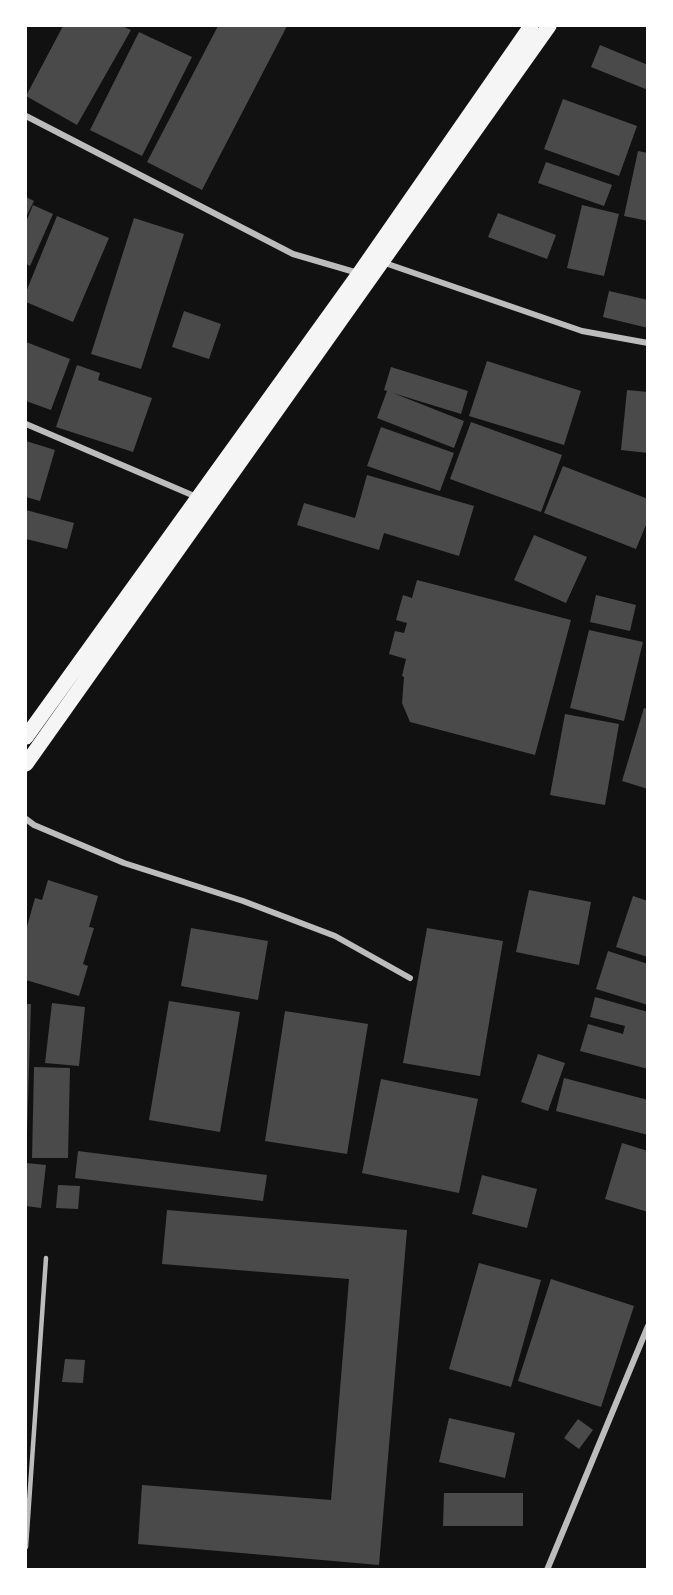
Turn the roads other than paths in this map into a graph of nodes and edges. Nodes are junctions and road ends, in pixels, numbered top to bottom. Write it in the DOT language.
graph roads {
  1 [pos="531,26"];
  2 [pos="549,26"];
  3 [pos="26,116"];
  4 [pos="382,261"];
  5 [pos="359,274"];
  6 [pos="648,343"];
  7 [pos="26,424"];
  8 [pos="200,498"];
  9 [pos="26,737"];
  10 [pos="26,764"];
  11 [pos="26,819"];
  12 [pos="410,978"];
  13 [pos="46,1258"];
  14 [pos="648,1326"];
  15 [pos="26,1547"];
  16 [pos="547,1569"];
  1 -- 5 [label="main road"];
  2 -- 4 [label="main road"];
  3 -- 5 [label="street"];
  4 -- 6 [label="street"];
  4 -- 10 [label="main road"];
  5 -- 8 [label="main road"];
  7 -- 8 [label="street"];
  8 -- 9 [label="main road"];
  11 -- 12 [label="street"];
  13 -- 15 [label="lane"];
  14 -- 16 [label="street"];
}
